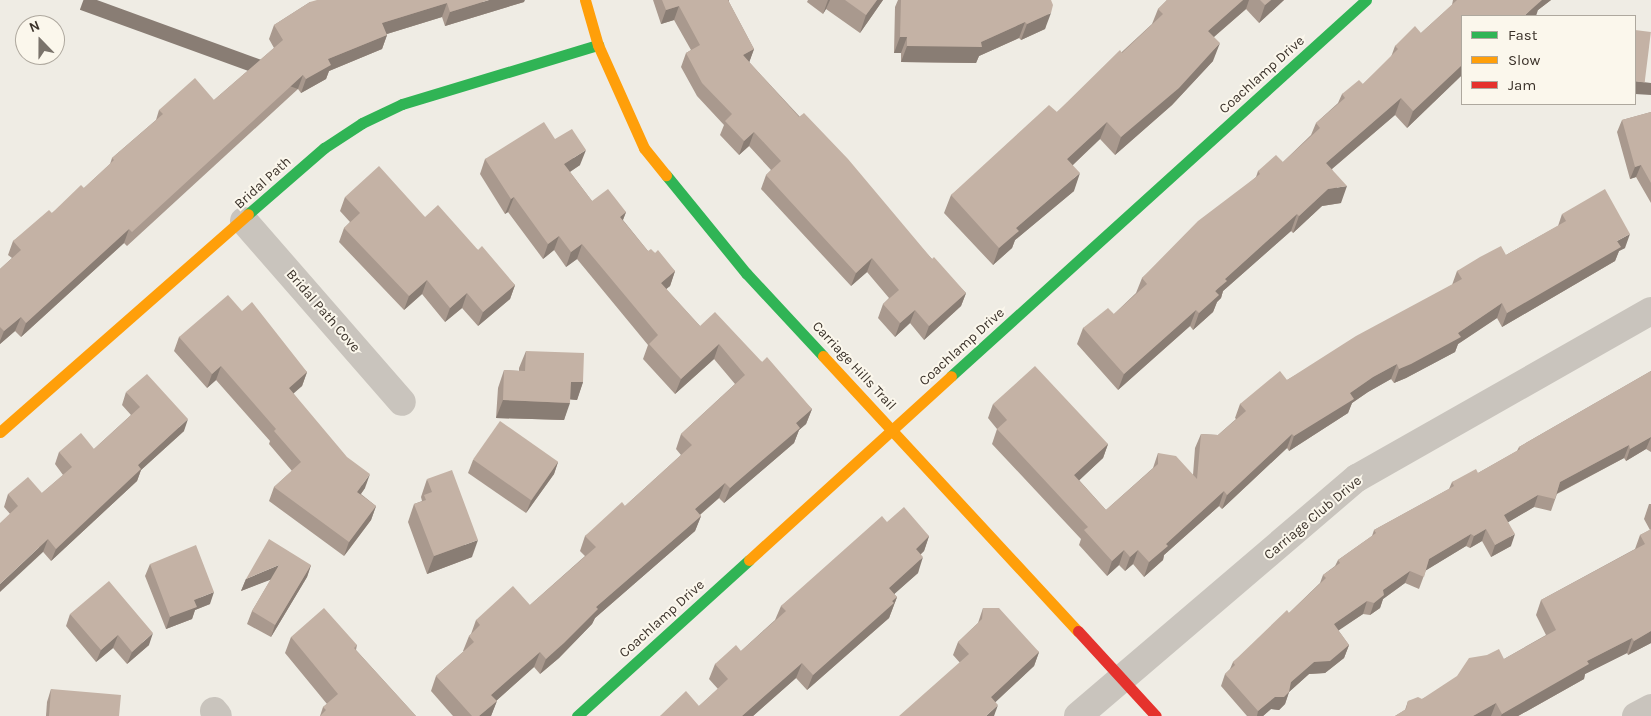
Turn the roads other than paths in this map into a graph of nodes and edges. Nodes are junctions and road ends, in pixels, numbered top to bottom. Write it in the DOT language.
graph roads {
  1 [pos="586,0"];
  2 [pos="1366,0"];
  3 [pos="598,45"];
  4 [pos="244,221"];
  5 [pos="1651,311"];
  6 [pos="402,402"];
  7 [pos="2,428"];
  8 [pos="893,430"];
  9 [pos="1123,679"];
  10 [pos="1651,708"];
  11 [pos="577,716"];
  12 [pos="1078,716"];
  13 [pos="1156,716"];
  14 [pos="1636,716"];
  1 -- 3 [label="street, Carriage Hills Trail"];
  2 -- 8 [label="street, Coachlamp Drive"];
  3 -- 4 [label="street, Bridal Path"];
  3 -- 8 [label="street, Carriage Hills Trail"];
  4 -- 6 [label="street, Bridal Path Cove"];
  4 -- 7 [label="street, Bridal Path"];
  5 -- 9 [label="street, Carriage Club Drive"];
  8 -- 9 [label="street, Carriage Hills Trail"];
  8 -- 11 [label="street, Coachlamp Drive"];
  9 -- 12 [label="street, Carriage Club Drive"];
  9 -- 13 [label="street, Carriage Hills Trail"];
  10 -- 14 [label="street"];
}
